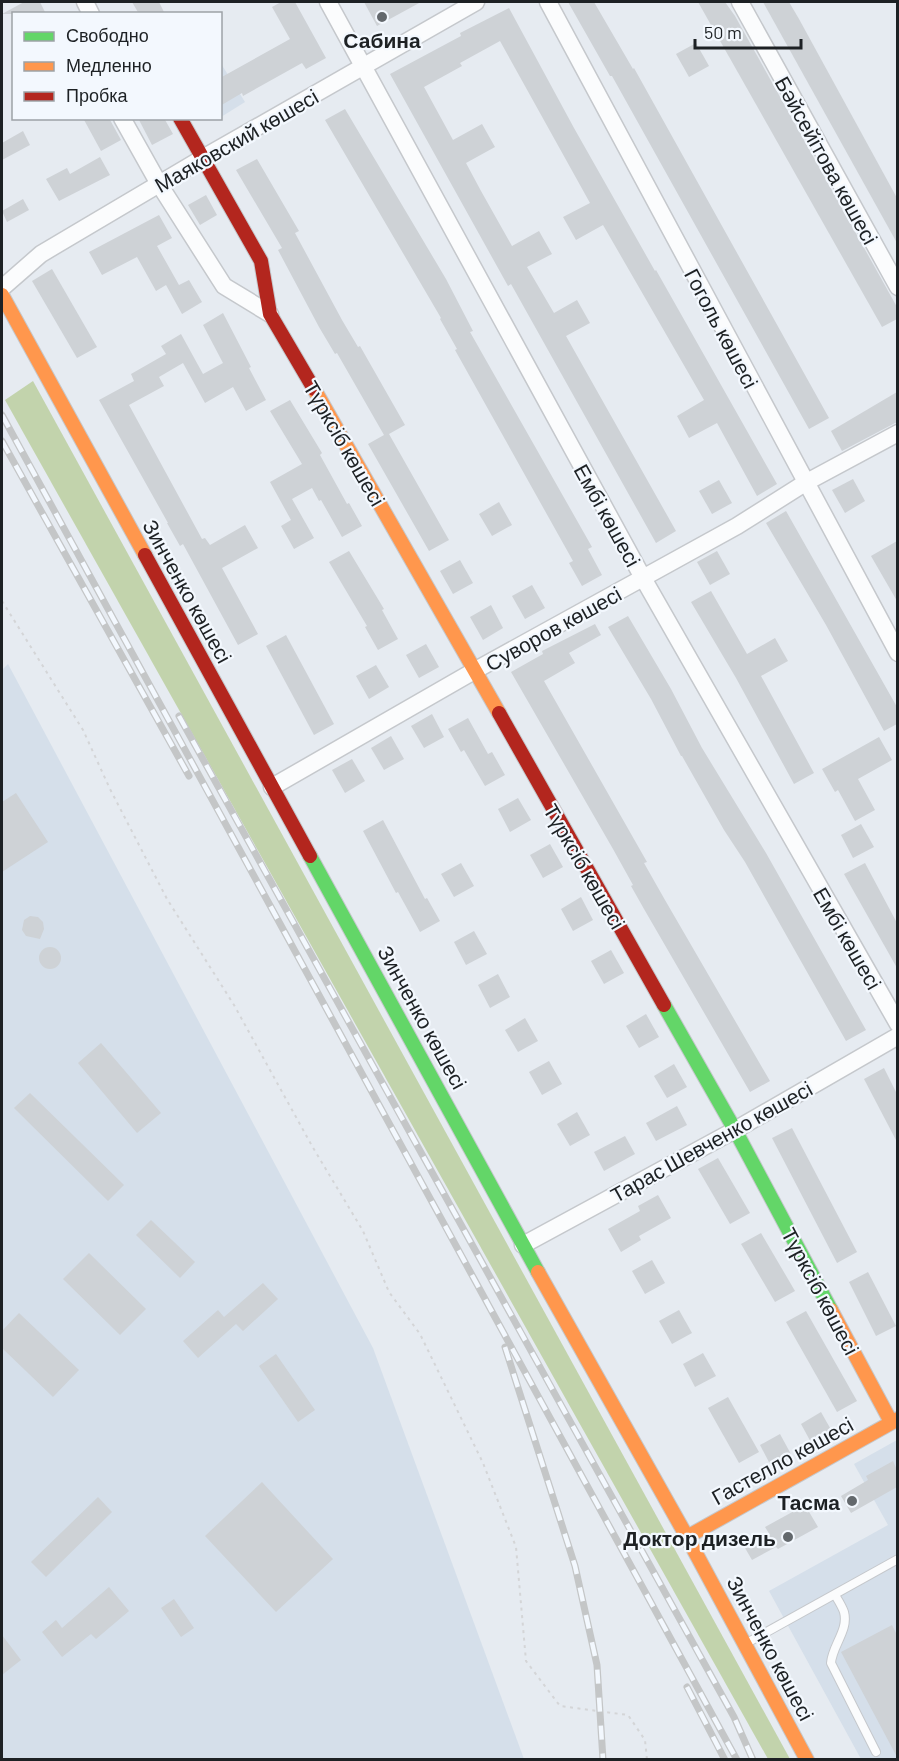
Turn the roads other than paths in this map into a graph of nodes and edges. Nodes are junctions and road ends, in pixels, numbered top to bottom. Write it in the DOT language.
graph roads {
  1 [pos="328,2"];
  2 [pos="476,2"];
  3 [pos="548,2"];
  4 [pos="740,2"];
  5 [pos="364,67"];
  6 [pos="123,120"];
  7 [pos="181,120"];
  8 [pos="203,158"];
  9 [pos="159,184"];
  10 [pos="897,287"];
  11 [pos="2,288"];
  12 [pos="2,295"];
  13 [pos="270,314"];
  14 [pos="897,433"];
  15 [pos="805,483"];
  16 [pos="643,578"];
  17 [pos="897,653"];
  18 [pos="474,671"];
  19 [pos="272,787"];
  20 [pos="897,1024"];
  21 [pos="897,1036"];
  22 [pos="735,1130"];
  23 [pos="524,1245"];
  24 [pos="894,1421"];
  25 [pos="687,1537"];
  26 [pos="897,1559"];
  27 [pos="835,1595"];
  28 [pos="745,1644"];
  29 [pos="876,1752"];
  30 [pos="807,1760"];
  1 -- 5 [label="street, Ембі көшесі"];
  2 -- 5 [label="street, Маяковский көшесі"];
  3 -- 15 [label="street, Гоголь көшесі"];
  4 -- 10 [label="street, Бәйсейітова көшесі"];
  5 -- 8 [label="street, Маяковский көшесі"];
  5 -- 16 [label="street, Ембі көшесі"];
  6 -- 9 [label="street, Түрксіб көшесі"];
  7 -- 8 [label="street, Түрксіб көшесі"];
  8 -- 9 [label="street, Маяковский көшесі"];
  8 -- 13 [label="street, Түрксіб көшесі"];
  9 -- 11 [label="street, Маяковский көшесі"];
  9 -- 13 [label="street, Түрксіб көшесі"];
  12 -- 19 [label="street, Зинченко көшесі"];
  13 -- 18 [label="street, Түрксіб көшесі"];
  14 -- 15 [label="street, Суворов көшесі"];
  15 -- 16 [label="street, Суворов көшесі"];
  15 -- 17 [label="street, Гоголь көшесі"];
  16 -- 18 [label="street, Суворов көшесі"];
  16 -- 20 [label="street, Ембі көшесі"];
  18 -- 19 [label="street, Суворов көшесі"];
  18 -- 22 [label="street, Түрксіб көшесі"];
  19 -- 23 [label="street, Зинченко көшесі"];
  21 -- 22 [label="street, Тарас Шевченко көшесі"];
  22 -- 23 [label="street, Тарас Шевченко көшесі"];
  22 -- 24 [label="street, Түрксіб көшесі"];
  23 -- 25 [label="street, Зинченко көшесі"];
  24 -- 25 [label="street, Гастелло көшесі"];
  25 -- 28 [label="street, Зинченко көшесі"];
  26 -- 27 [label="lane"];
  27 -- 28 [label="lane"];
  27 -- 29 [label="lane"];
  28 -- 30 [label="street, Зинченко көшесі"];
}
